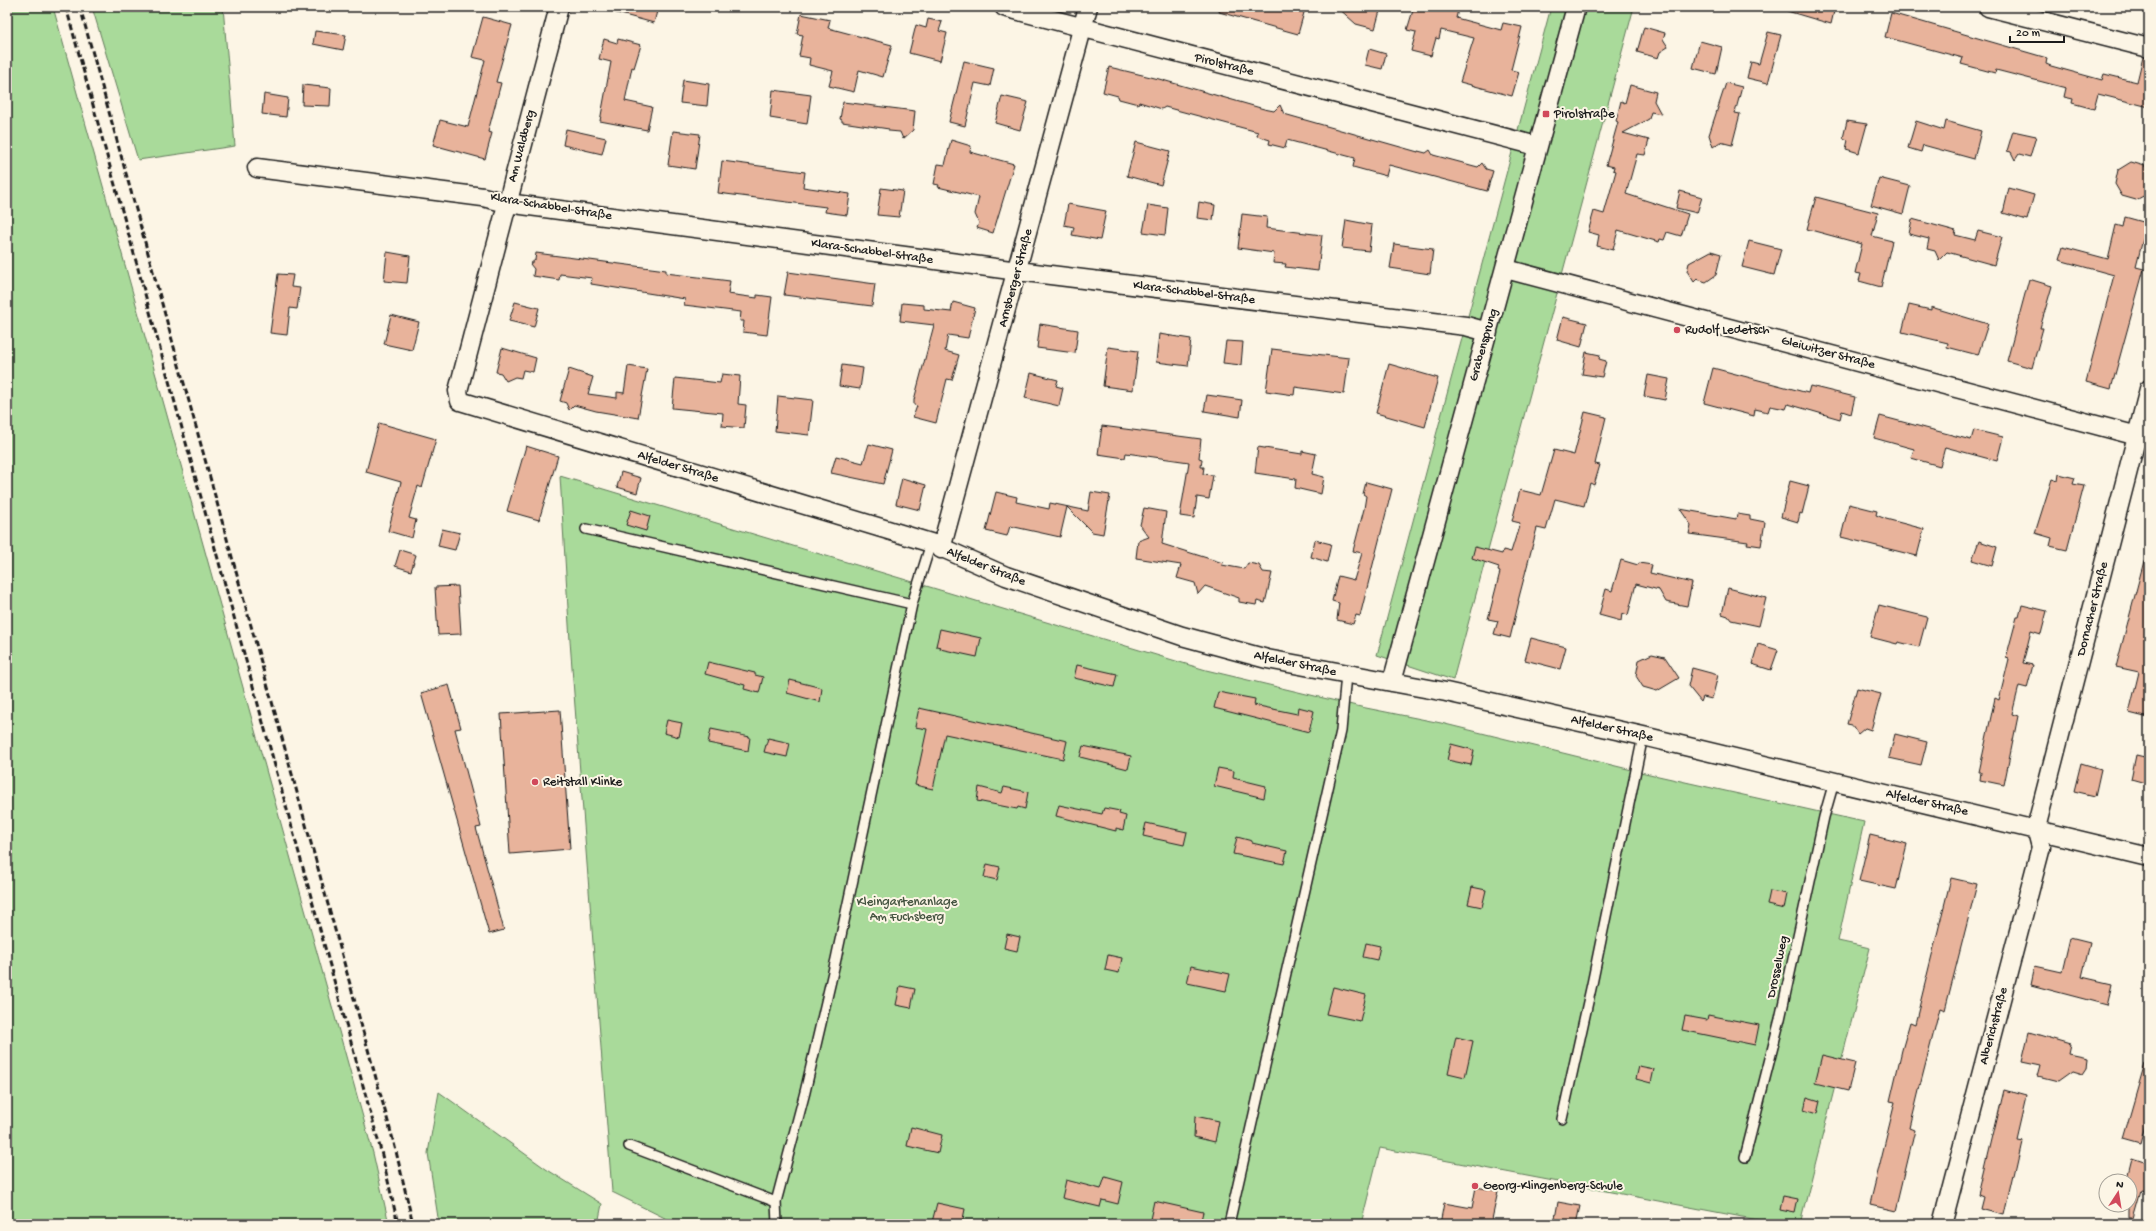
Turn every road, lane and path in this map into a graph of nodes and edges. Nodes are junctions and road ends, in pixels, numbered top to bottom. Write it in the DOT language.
graph roads {
  1 [pos="559,7"];
  2 [pos="1004,7"];
  3 [pos="1088,7"];
  4 [pos="1576,7"];
  5 [pos="1988,7"];
  6 [pos="1082,28"];
  7 [pos="2149,48"];
  8 [pos="1537,146"];
  9 [pos="257,168"];
  10 [pos="507,203"];
  11 [pos="1506,269"];
  12 [pos="1018,271"];
  13 [pos="1488,332"];
  14 [pos="2149,389"];
  15 [pos="460,401"];
  16 [pos="2143,438"];
  17 [pos="586,529"];
  18 [pos="936,546"];
  19 [pos="912,604"];
  20 [pos="1346,674"];
  21 [pos="1392,682"];
  22 [pos="1643,736"];
  23 [pos="1834,782"];
  24 [pos="2036,828"];
  25 [pos="2149,857"];
  26 [pos="1562,1119"];
  27 [pos="630,1146"];
  28 [pos="1744,1157"];
  29 [pos="776,1202"];
  30 [pos="777,1224"];
  31 [pos="1229,1224"];
  32 [pos="1942,1224"];
  1 -- 10 [label="street, Am Waldberg"];
  2 -- 6 [label="street, Pirolstraße"];
  3 -- 6 [label="street, Arnsberger Straße"];
  4 -- 8 [label="street, Grabensprung"];
  5 -- 7 [label="street"];
  6 -- 8 [label="street, Pirolstraße"];
  6 -- 12 [label="street, Arnsberger Straße"];
  8 -- 11 [label="street, Grabensprung"];
  9 -- 10 [label="street, Klara-Schabbel-Straße"];
  10 -- 12 [label="street, Klara-Schabbel-Straße"];
  10 -- 15 [label="street, Am Waldberg"];
  11 -- 13 [label="street, Grabensprung"];
  11 -- 16 [label="street, Gleiwitzer Straße"];
  12 -- 13 [label="street, Klara-Schabbel-Straße"];
  12 -- 18 [label="street, Arnsberger Straße"];
  13 -- 21 [label="street, Grabensprung"];
  14 -- 16 [label="street, Dornacher Straße"];
  15 -- 18 [label="street, Alfelder Straße"];
  16 -- 24 [label="street, Dornacher Straße"];
  17 -- 19 [label="lane"];
  18 -- 19 [label="lane"];
  18 -- 20 [label="street, Alfelder Straße"];
  19 -- 29 [label="lane"];
  20 -- 21 [label="street, Alfelder Straße"];
  20 -- 31 [label="lane"];
  21 -- 22 [label="street, Alfelder Straße"];
  22 -- 23 [label="street, Alfelder Straße"];
  22 -- 26 [label="lane"];
  23 -- 24 [label="street, Alfelder Straße"];
  23 -- 28 [label="lane, Drosselweg"];
  24 -- 25 [label="street, Alfelder Straße"];
  24 -- 32 [label="street, Alberichstraße"];
  27 -- 29 [label="lane"];
  29 -- 30 [label="lane"];
}
